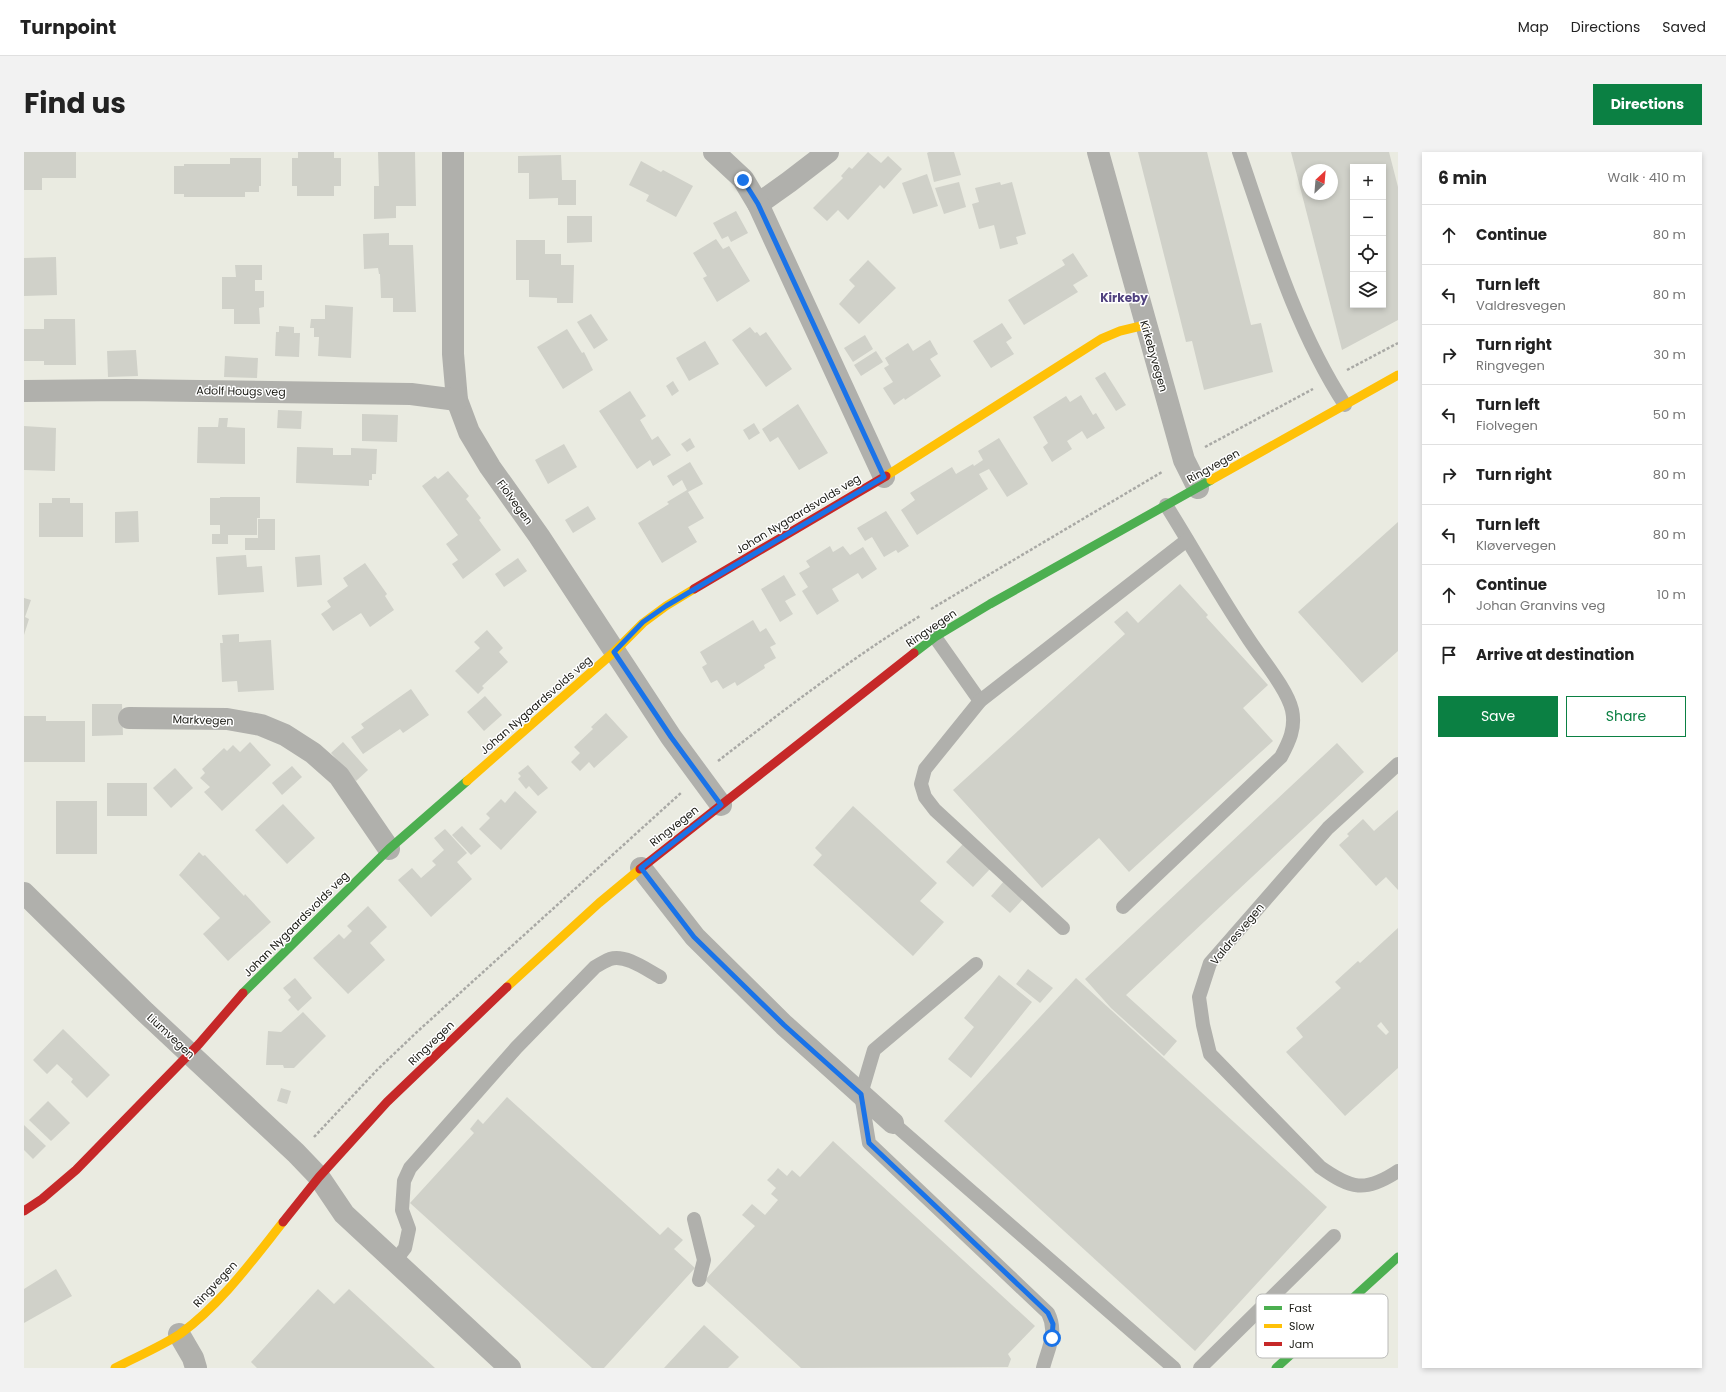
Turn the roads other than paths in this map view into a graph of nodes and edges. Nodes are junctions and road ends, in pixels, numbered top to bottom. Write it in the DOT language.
graph roads {
  1 [pos="453,152"];
  2 [pos="714,152"];
  3 [pos="828,152"];
  4 [pos="1098,152"];
  5 [pos="1239,152"];
  6 [pos="758,204"];
  7 [pos="1146,325"];
  8 [pos="1398,376"];
  9 [pos="24,391"];
  10 [pos="457,400"];
  11 [pos="1345,405"];
  12 [pos="884,477"];
  13 [pos="1198,488"];
  14 [pos="1166,505"];
  15 [pos="1187,540"];
  16 [pos="935,637"];
  17 [pos="614,652"];
  18 [pos="980,701"];
  19 [pos="129,718"];
  20 [pos="1398,764"];
  21 [pos="721,805"];
  22 [pos="389,849"];
  23 [pos="641,868"];
  24 [pos="24,893"];
  25 [pos="1123,907"];
  26 [pos="1062,928"];
  27 [pos="976,964"];
  28 [pos="660,978"];
  29 [pos="190,1053"];
  30 [pos="861,1094"];
  31 [pos="893,1123"];
  32 [pos="1398,1171"];
  33 [pos="319,1177"];
  34 [pos="24,1211"];
  35 [pos="694,1219"];
  36 [pos="1334,1236"];
  37 [pos="1398,1257"];
  38 [pos="395,1261"];
  39 [pos="699,1280"];
  40 [pos="1275,1294"];
  41 [pos="1357,1294"];
  42 [pos="1256,1313"];
  43 [pos="179,1334"];
  44 [pos="1287,1358"];
  45 [pos="115,1368"];
  46 [pos="196,1368"];
  47 [pos="510,1368"];
  48 [pos="1043,1368"];
  49 [pos="1174,1368"];
  50 [pos="1200,1368"];
  51 [pos="1276,1368"];
  1 -- 10 [label="street, Fiolvegen"];
  2 -- 6 [label="street"];
  3 -- 6 [label="street"];
  4 -- 7 [label="street, Kirkebyvegen"];
  5 -- 11 [label="lane"];
  6 -- 12 [label="street"];
  7 -- 12 [label="street, Johan Nygaardsvolds veg"];
  7 -- 13 [label="street, Kirkebyvegen"];
  8 -- 11 [label="street, Ringvegen"];
  9 -- 10 [label="street, Adolf Hougs veg"];
  10 -- 17 [label="street, Fiolvegen"];
  11 -- 13 [label="street, Ringvegen"];
  12 -- 17 [label="street, Johan Nygaardsvolds veg"];
  13 -- 14 [label="street, Ringvegen"];
  14 -- 15 [label="lane"];
  14 -- 16 [label="street, Ringvegen"];
  15 -- 18 [label="lane"];
  15 -- 25 [label="lane"];
  16 -- 18 [label="lane"];
  16 -- 21 [label="street, Ringvegen"];
  17 -- 21 [label="street, Fiolvegen"];
  17 -- 22 [label="street, Johan Nygaardsvolds veg"];
  18 -- 26 [label="lane"];
  19 -- 22 [label="street, Markvegen"];
  20 -- 32 [label="lane, Valdresvegen"];
  21 -- 23 [label="street, Ringvegen"];
  22 -- 29 [label="street, Johan Nygaardsvolds veg"];
  23 -- 30 [label="street"];
  23 -- 33 [label="street, Ringvegen"];
  24 -- 29 [label="street, Liumvegen"];
  27 -- 30 [label="lane"];
  28 -- 38 [label="lane"];
  29 -- 33 [label="street, Liumvegen"];
  29 -- 34 [label="street, Johan Nygaardsvolds veg"];
  30 -- 31 [label="street"];
  30 -- 48 [label="lane"];
  31 -- 49 [label="lane"];
  33 -- 38 [label="street, Liumvegen"];
  33 -- 43 [label="street, Ringvegen"];
  35 -- 39 [label="lane"];
  36 -- 40 [label="lane"];
  37 -- 41 [label="street"];
  38 -- 47 [label="street, Liumvegen"];
  42 -- 50 [label="lane"];
  43 -- 45 [label="street, Ringvegen"];
  43 -- 46 [label="street"];
  44 -- 51 [label="street"];
}
